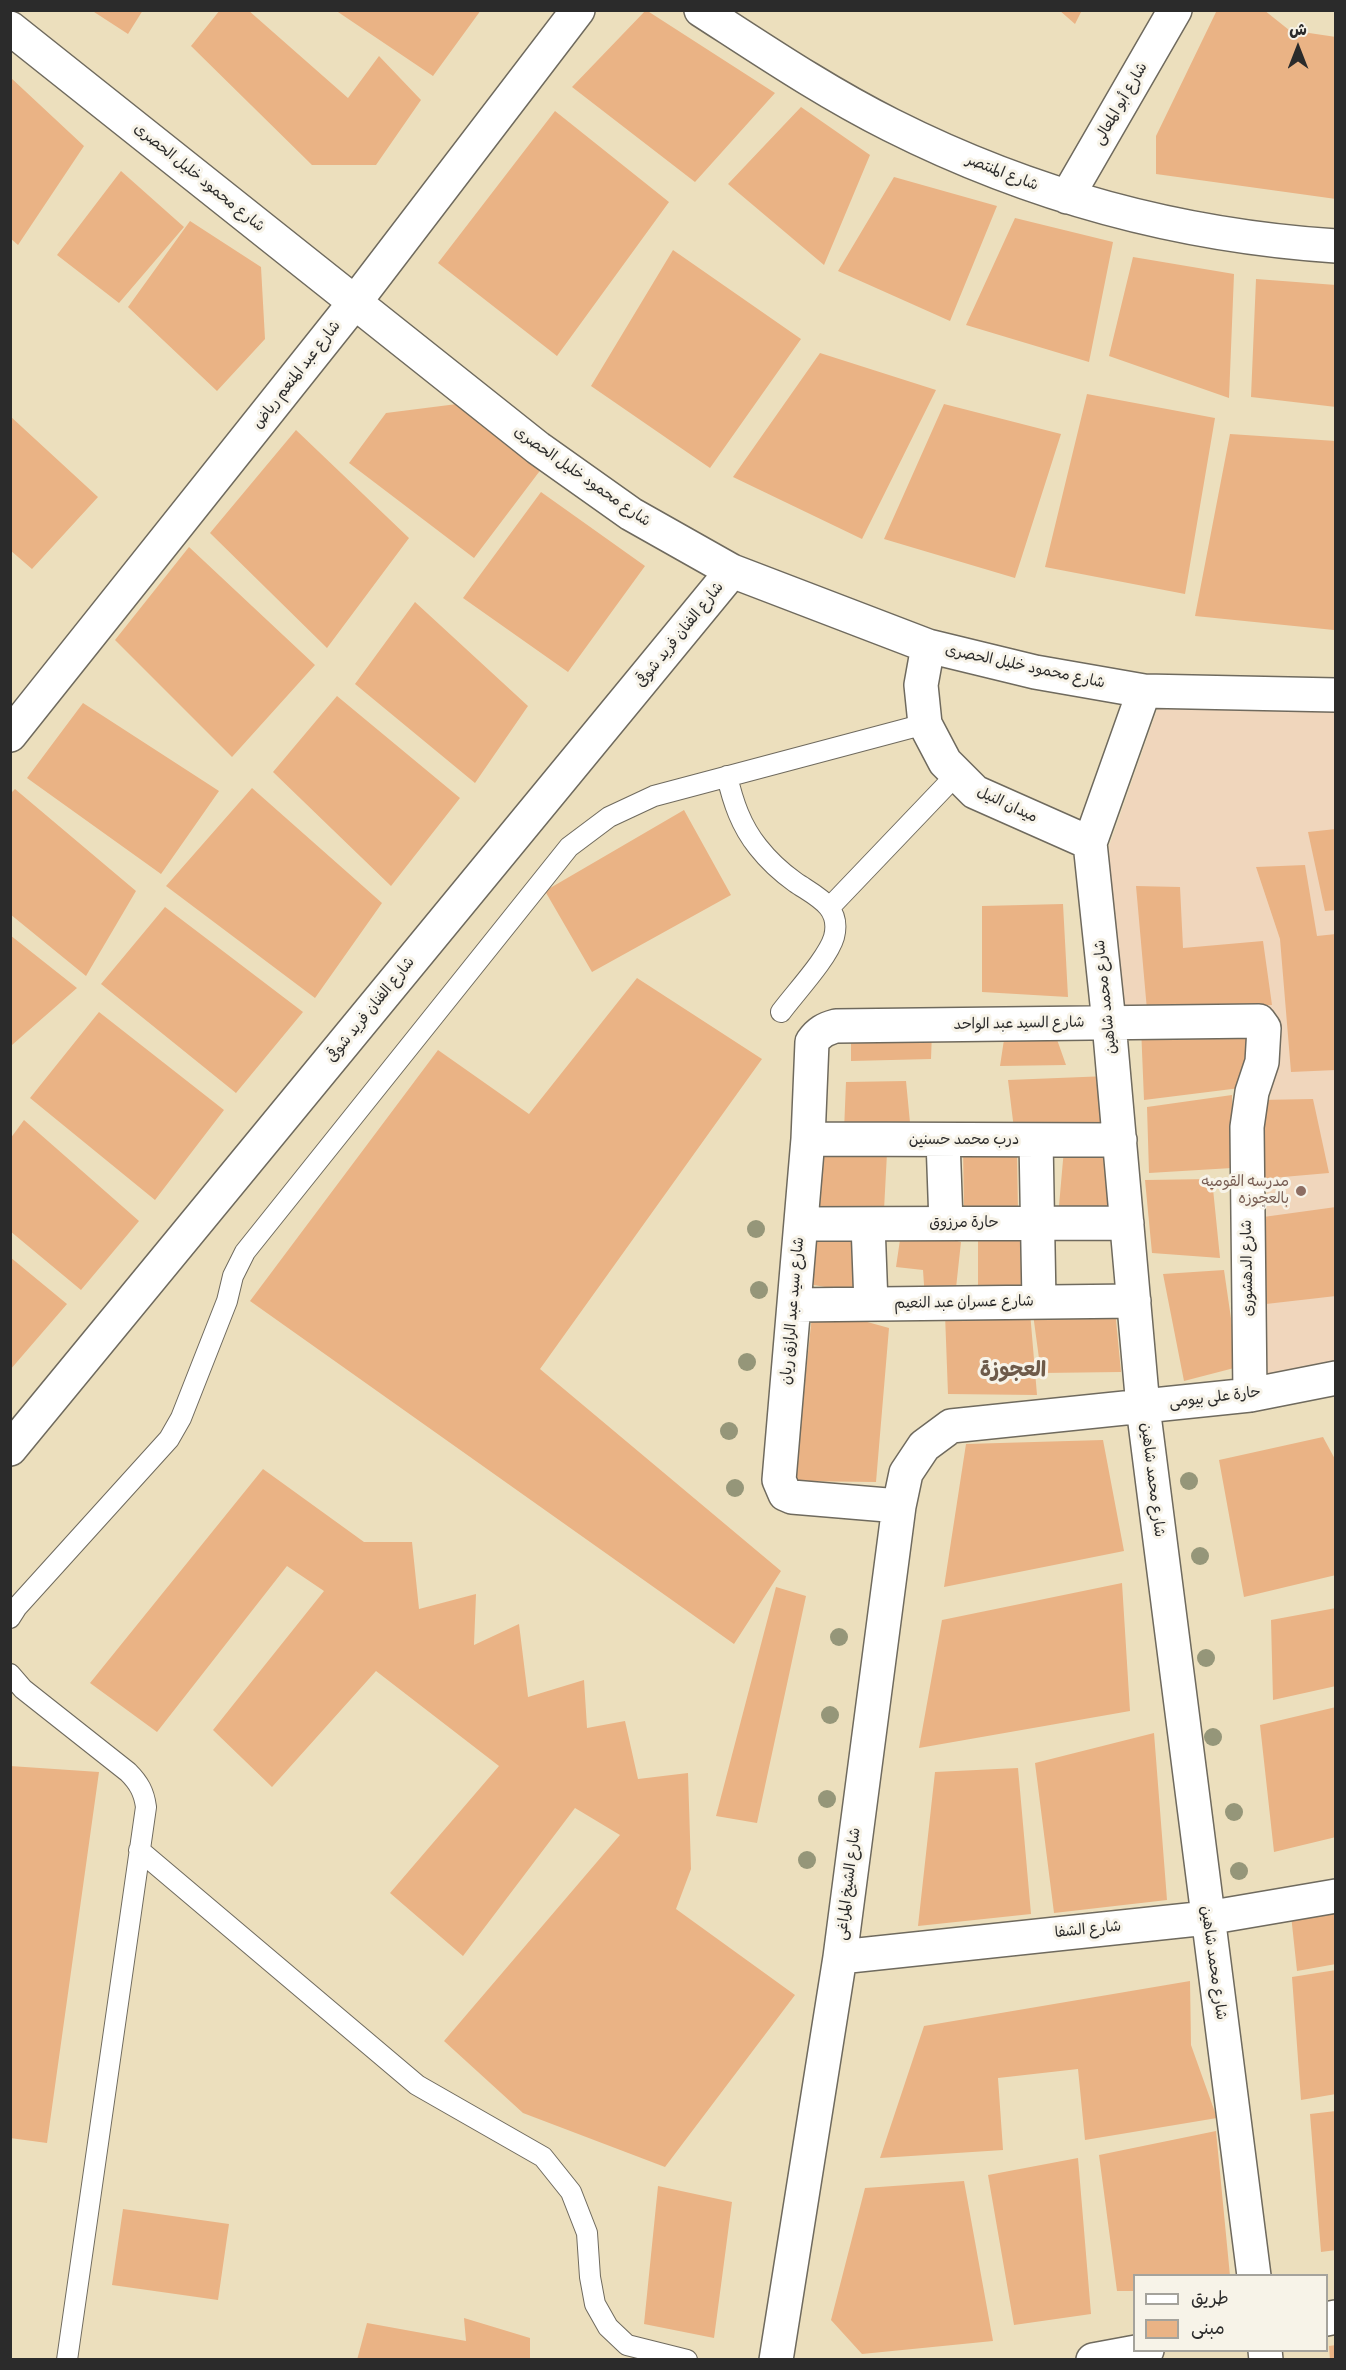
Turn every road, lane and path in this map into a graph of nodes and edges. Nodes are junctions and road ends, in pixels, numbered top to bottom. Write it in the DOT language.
graph roads {
  1 [pos="578,10"];
  2 [pos="700,10"];
  3 [pos="1175,10"];
  4 [pos="10,28"];
  5 [pos="1067,197"];
  6 [pos="1335,246"];
  7 [pos="355,302"];
  8 [pos="732,571"];
  9 [pos="928,646"];
  10 [pos="1144,691"];
  11 [pos="1335,695"];
  12 [pos="925,724"];
  13 [pos="10,735"];
  14 [pos="957,774"];
  15 [pos="727,776"];
  16 [pos="1090,843"];
  17 [pos="830,907"];
  18 [pos="781,1012"];
  19 [pos="1109,1023"];
  20 [pos="836,1026"];
  21 [pos="1264,1036"];
  22 [pos="808,1139"];
  23 [pos="943,1140"];
  24 [pos="1036,1140"];
  25 [pos="1120,1140"];
  26 [pos="946,1223"];
  27 [pos="1037,1223"];
  28 [pos="1127,1223"];
  29 [pos="801,1224"];
  30 [pos="868,1224"];
  31 [pos="1134,1301"];
  32 [pos="1039,1302"];
  33 [pos="871,1304"];
  34 [pos="794,1305"];
  35 [pos="1335,1378"];
  36 [pos="1250,1395"];
  37 [pos="1143,1407"];
  38 [pos="951,1426"];
  39 [pos="10,1449"];
  40 [pos="899,1506"];
  41 [pos="10,1618"];
  42 [pos="10,1674"];
  43 [pos="139,1850"];
  44 [pos="1335,1896"];
  45 [pos="1207,1918"];
  46 [pos="840,1957"];
  47 [pos="1254,2274"];
  48 [pos="626,2352"];
  49 [pos="1136,2352"];
  50 [pos="67,2360"];
  51 [pos="687,2360"];
  52 [pos="776,2360"];
  53 [pos="1093,2360"];
  1 -- 7 [label="street, شارع عبد المنعم رياض"];
  2 -- 5 [label="street, شارع المنتصر"];
  3 -- 5 [label="street, شارع أبو المعالى"];
  4 -- 7 [label="street, شارع محمود خليل الحصرى"];
  5 -- 6 [label="street, شارع المنتصر"];
  7 -- 8 [label="street, شارع محمود خليل الحصرى"];
  7 -- 13 [label="street, شارع عبد المنعم رياض"];
  8 -- 9 [label="street, شارع محمود خليل الحصرى"];
  8 -- 39 [label="street, شارع الفنان فريد شوقى"];
  9 -- 10 [label="street, شارع محمود خليل الحصرى"];
  9 -- 12 [label="street, ميدان النيل"];
  10 -- 11 [label="street, شارع محمود خليل الحصرى"];
  10 -- 16 [label="street, شارع محمد شاهين"];
  12 -- 14 [label="street, ميدان النيل"];
  12 -- 15 [label="lane"];
  14 -- 16 [label="street, ميدان النيل"];
  14 -- 17 [label="lane"];
  15 -- 17 [label="lane"];
  15 -- 41 [label="lane"];
  16 -- 19 [label="street, شارع محمد شاهين"];
  17 -- 18 [label="lane"];
  19 -- 20 [label="street, شارع السيد عبد الواحد"];
  19 -- 21 [label="street, شارع السيد عبد الواحد"];
  19 -- 25 [label="street, شارع محمد شاهين"];
  20 -- 22 [label="street, شارع سيد عبد الرازق ريان"];
  21 -- 36 [label="street, شارع الدهشورى"];
  22 -- 23 [label="street, درب محمد حسنين"];
  22 -- 29 [label="street, شارع سيد عبد الرازق ريان"];
  23 -- 24 [label="street, درب محمد حسنين"];
  23 -- 26 [label="street"];
  24 -- 25 [label="street, درب محمد حسنين"];
  24 -- 27 [label="street"];
  25 -- 28 [label="street, شارع محمد شاهين"];
  26 -- 27 [label="street, حارة مرزوق"];
  26 -- 30 [label="street, حارة مرزوق"];
  27 -- 28 [label="street, حارة مرزوق"];
  27 -- 32 [label="street"];
  28 -- 31 [label="street, شارع محمد شاهين"];
  29 -- 30 [label="street, حارة مرزوق"];
  29 -- 34 [label="street, شارع سيد عبد الرازق ريان"];
  30 -- 33 [label="street"];
  31 -- 32 [label="street, شارع عسران عبد النعيم"];
  31 -- 37 [label="street, شارع محمد شاهين"];
  32 -- 33 [label="street, شارع عسران عبد النعيم"];
  33 -- 34 [label="street, شارع عسران عبد النعيم"];
  34 -- 40 [label="street, شارع سيد عبد الرازق ريان"];
  35 -- 36 [label="street, حارة على بيومى"];
  36 -- 37 [label="street, حارة على بيومى"];
  37 -- 38 [label="street, حارة على بيومى"];
  37 -- 45 [label="street, شارع محمد شاهين"];
  38 -- 40 [label="street, شارع الشيخ المراغى"];
  40 -- 46 [label="street, شارع الشيخ المراغى"];
  42 -- 43 [label="lane"];
  43 -- 48 [label="lane"];
  43 -- 50 [label="lane"];
  44 -- 45 [label="street, شارع الشفا"];
  45 -- 46 [label="street, شارع الشفا"];
  45 -- 47 [label="street, شارع محمد شاهين"];
  46 -- 52 [label="street, شارع الشيخ المراغى"];
  48 -- 51 [label="lane"];
  49 -- 53 [label="street"];
}
